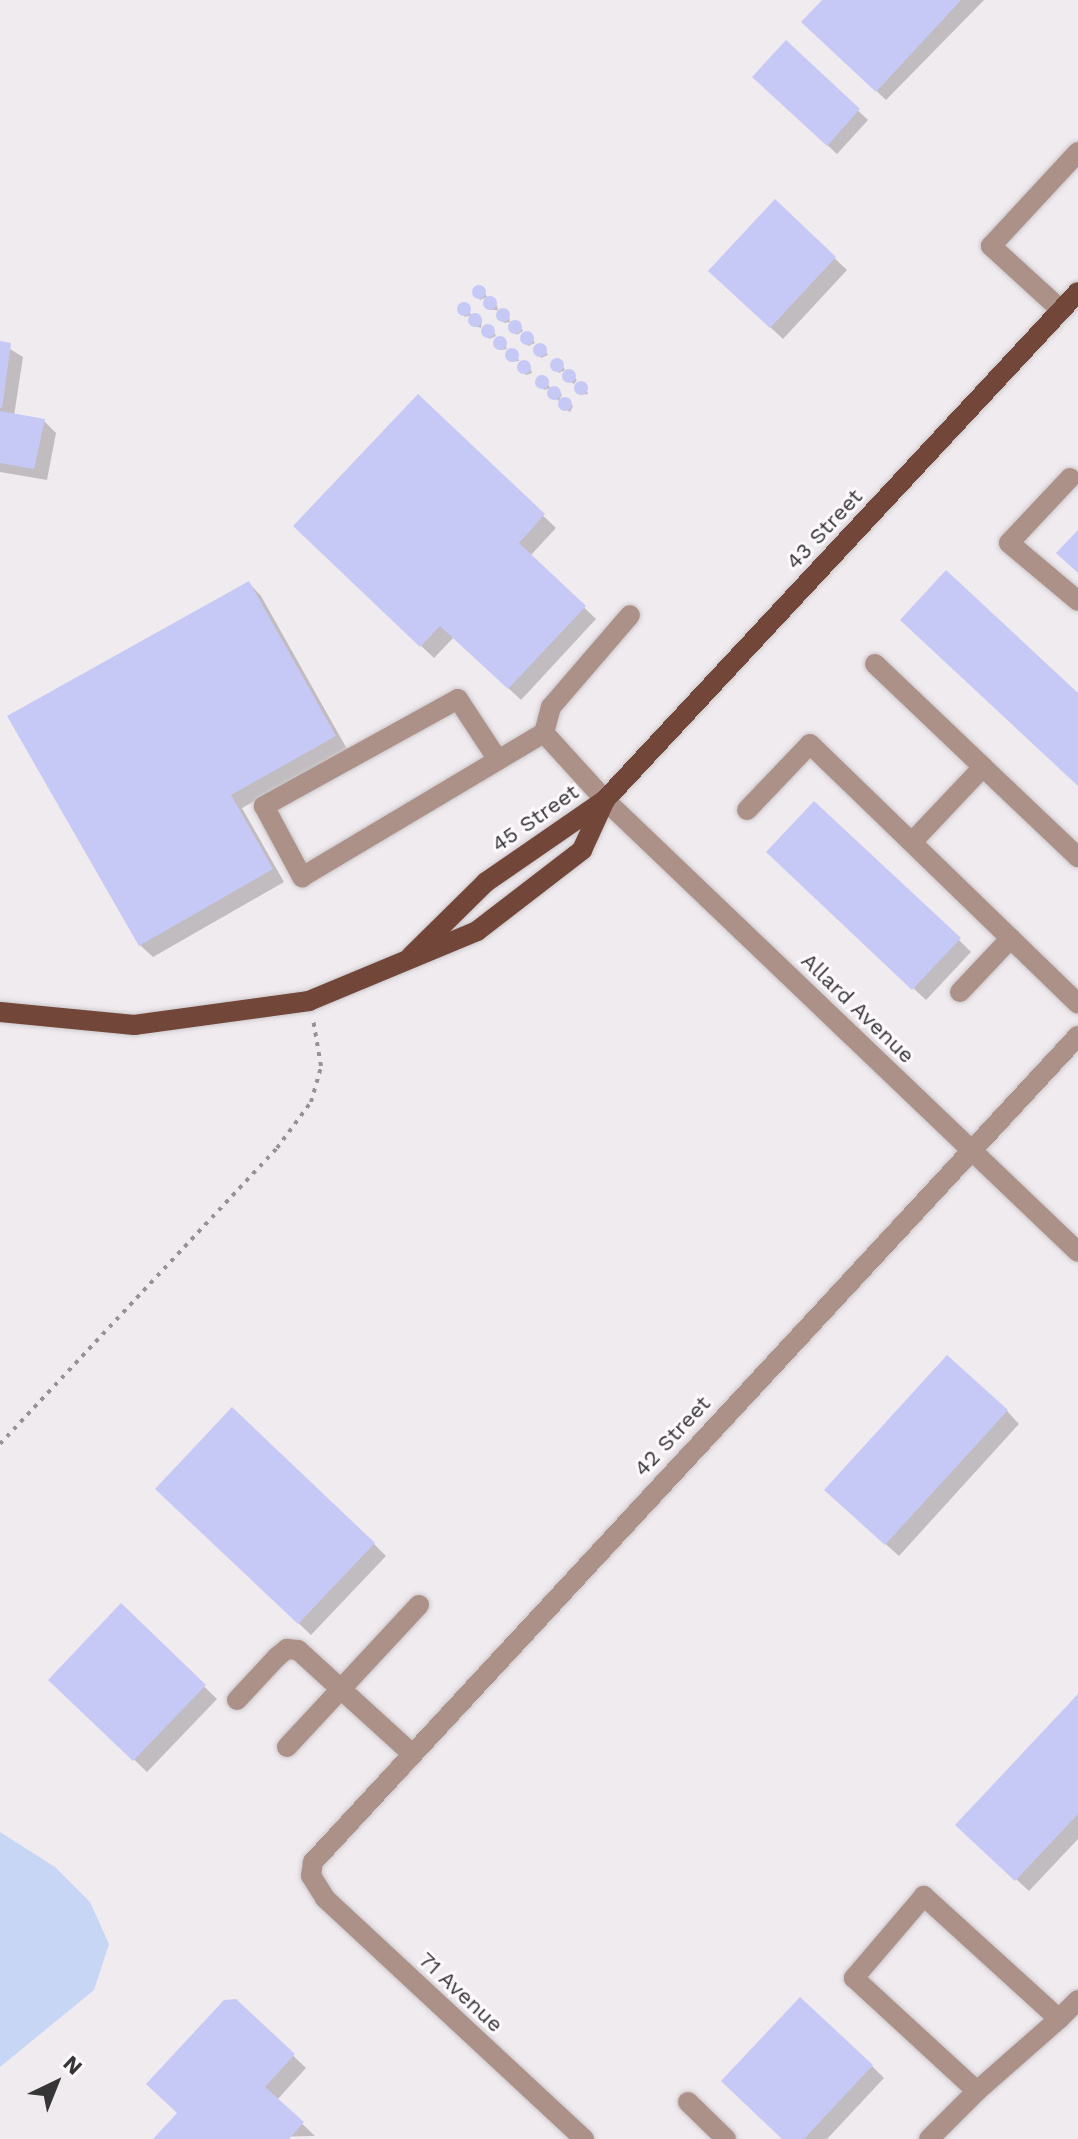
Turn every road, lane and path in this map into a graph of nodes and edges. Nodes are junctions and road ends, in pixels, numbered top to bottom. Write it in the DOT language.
graph roads {
  1 [pos="1078,152"];
  2 [pos="1078,292"];
  3 [pos="1061,310"];
  4 [pos="1070,478"];
  5 [pos="1078,601"];
  6 [pos="630,615"];
  7 [pos="875,664"];
  8 [pos="544,733"];
  9 [pos="498,760"];
  10 [pos="983,767"];
  11 [pos="605,800"];
  12 [pos="747,810"];
  13 [pos="912,842"];
  14 [pos="1078,857"];
  15 [pos="1011,938"];
  16 [pos="411,956"];
  17 [pos="960,992"];
  18 [pos="309,1001"];
  19 [pos="1078,1004"];
  20 [pos="0,1012"];
  21 [pos="1078,1036"];
  22 [pos="972,1149"];
  23 [pos="1078,1252"];
  24 [pos="0,1444"];
  25 [pos="419,1605"];
  26 [pos="341,1689"];
  27 [pos="237,1700"];
  28 [pos="287,1747"];
  29 [pos="410,1752"];
  30 [pos="311,1876"];
  31 [pos="1078,2000"];
  32 [pos="1059,2019"];
  33 [pos="977,2091"];
  34 [pos="688,2102"];
  35 [pos="584,2139"];
  36 [pos="726,2139"];
  37 [pos="929,2139"];
  1 -- 3 [label="street"];
  2 -- 3 [label="main road, 43 Street"];
  3 -- 11 [label="main road, 43 Street"];
  4 -- 5 [label="street"];
  6 -- 8 [label="street"];
  7 -- 10 [label="street"];
  8 -- 9 [label="street"];
  8 -- 11 [label="street, Allard Avenue"];
  9 -- 9 [label="street"];
  10 -- 13 [label="street"];
  10 -- 14 [label="street"];
  11 -- 16 [label="main road, 45 Street"];
  11 -- 16 [label="main road, 45 Street"];
  11 -- 22 [label="street, Allard Avenue"];
  12 -- 13 [label="street"];
  13 -- 15 [label="street"];
  15 -- 17 [label="street"];
  15 -- 19 [label="street"];
  16 -- 18 [label="main road, 45 Street"];
  18 -- 20 [label="main road, 45 Street"];
  18 -- 24 [label="path"];
  21 -- 22 [label="street, 42 Street"];
  22 -- 23 [label="street, Allard Avenue"];
  22 -- 29 [label="street, 42 Street"];
  25 -- 26 [label="street"];
  26 -- 27 [label="street"];
  26 -- 28 [label="street"];
  26 -- 29 [label="street"];
  29 -- 30 [label="street, 42 Street"];
  30 -- 35 [label="street, 71 Avenue"];
  31 -- 32 [label="street"];
  32 -- 33 [label="street"];
  32 -- 33 [label="street"];
  33 -- 37 [label="street"];
  34 -- 36 [label="street"];
}
